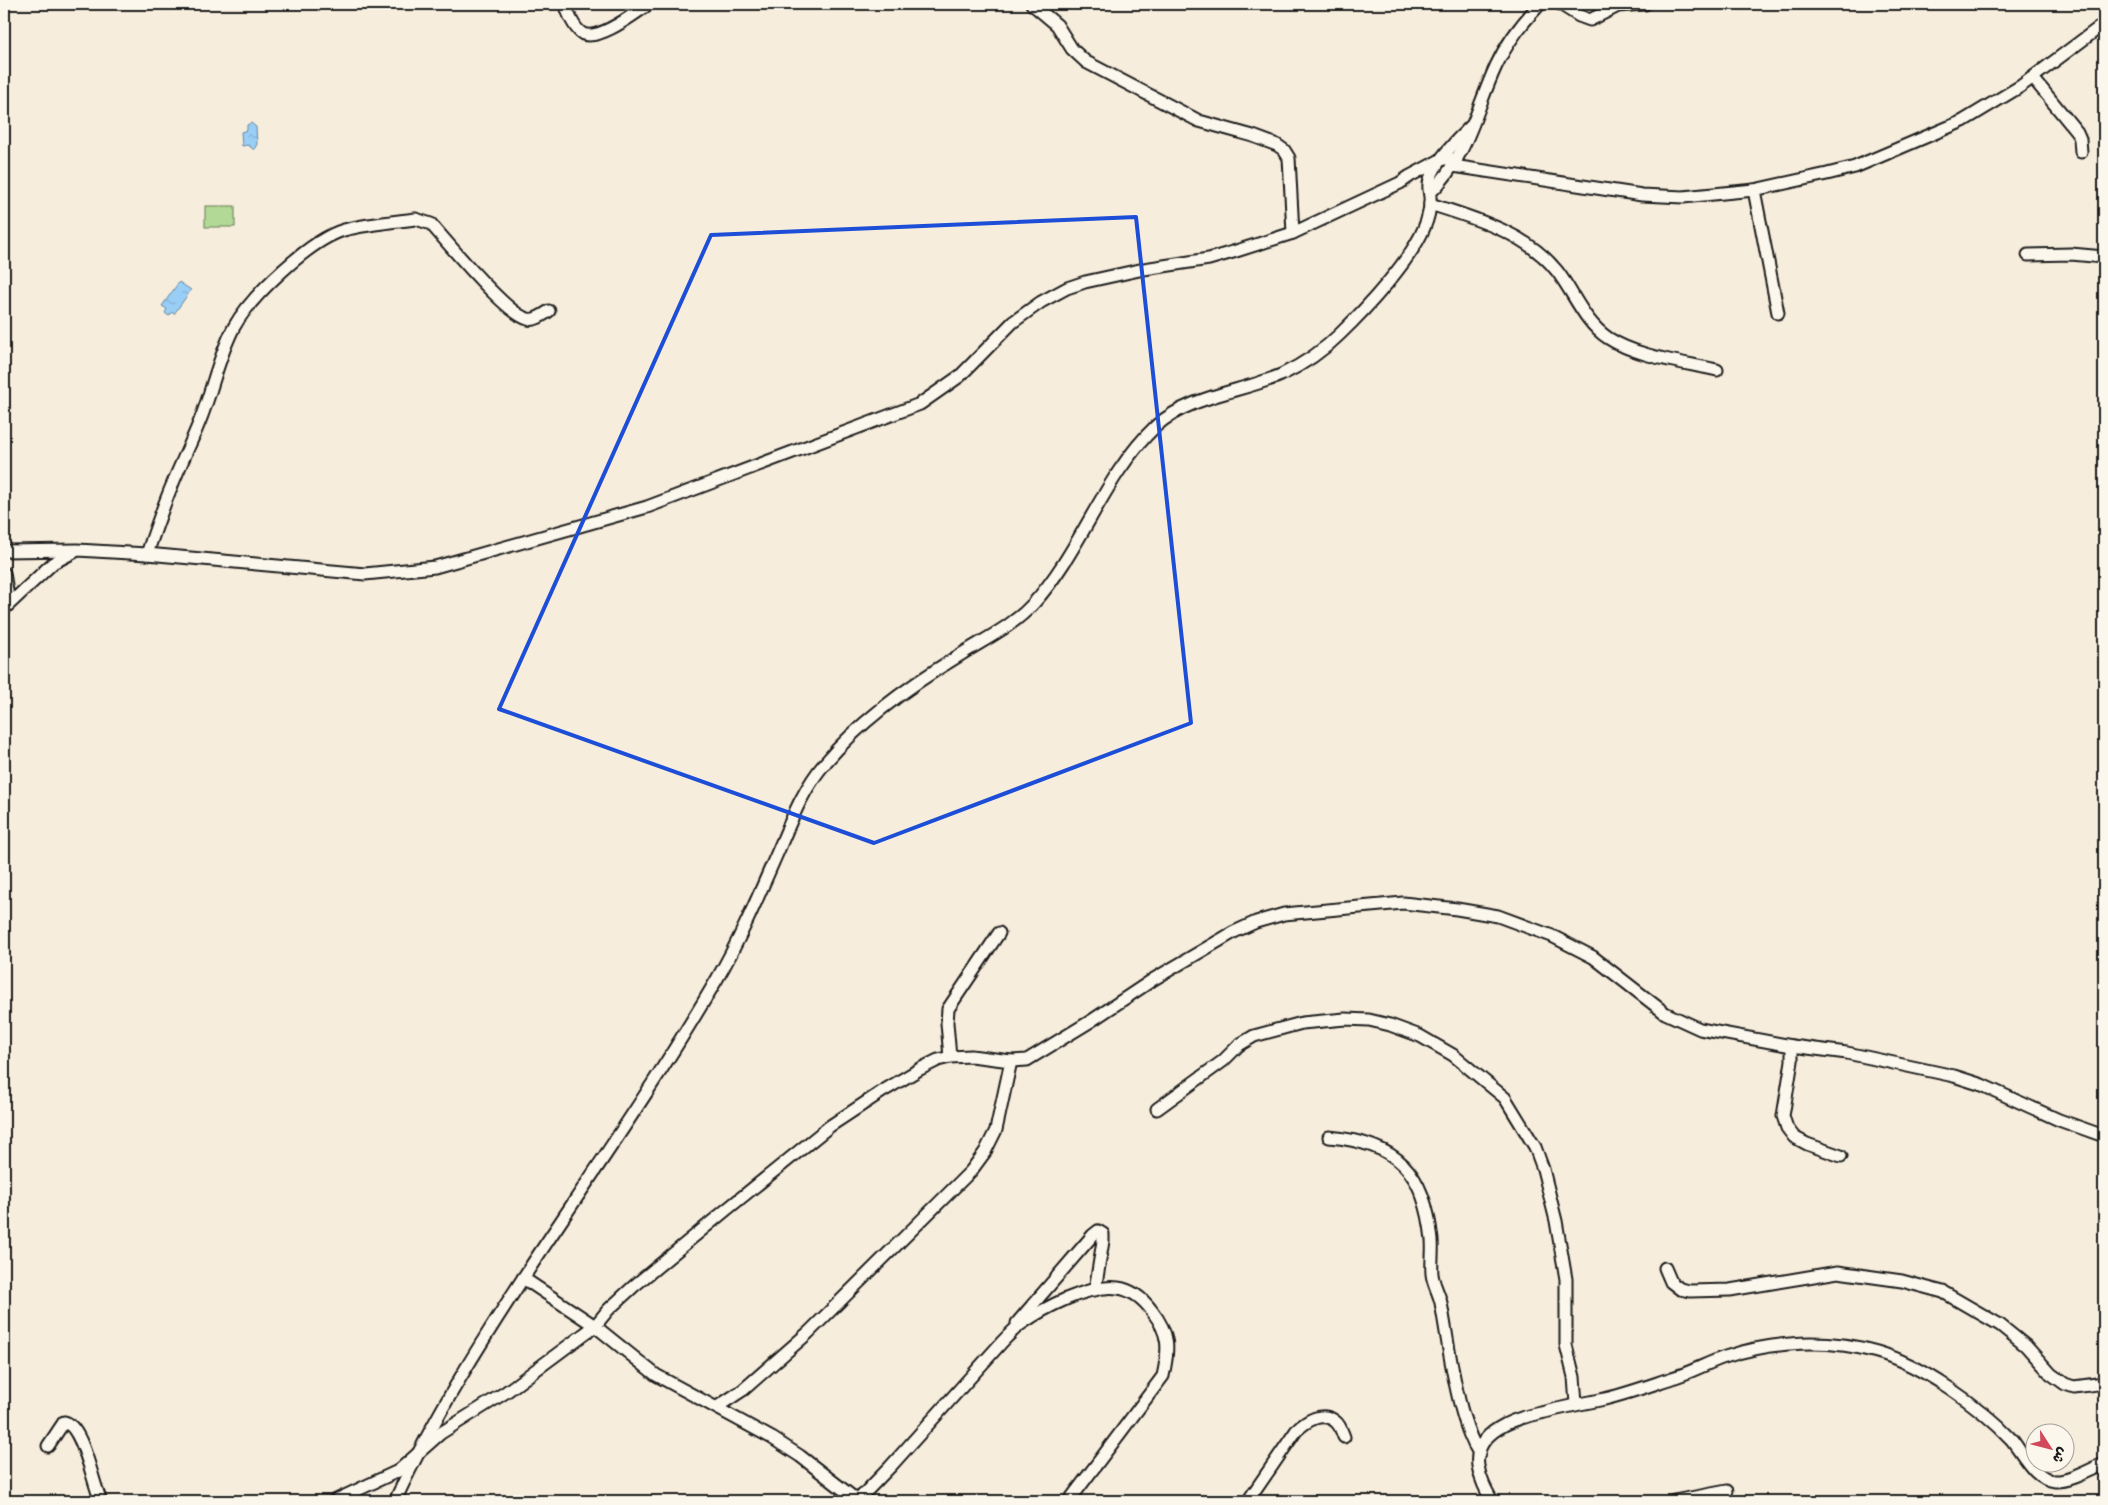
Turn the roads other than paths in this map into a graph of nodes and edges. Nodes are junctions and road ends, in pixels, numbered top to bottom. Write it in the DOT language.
graph roads {
  1 [pos="565,4"];
  2 [pos="649,4"];
  3 [pos="1032,4"];
  4 [pos="1540,4"];
  5 [pos="1560,4"];
  6 [pos="1644,4"];
  7 [pos="2104,24"];
  8 [pos="2033,78"];
  9 [pos="1471,126"];
  10 [pos="2081,152"];
  11 [pos="1442,159"];
  12 [pos="1455,162"];
  13 [pos="1444,177"];
  14 [pos="1431,178"];
  15 [pos="1400,183"];
  16 [pos="1754,190"];
  17 [pos="1430,198"];
  18 [pos="1294,233"];
  19 [pos="2028,255"];
  20 [pos="2104,257"];
  21 [pos="549,311"];
  22 [pos="1778,313"];
  23 [pos="1717,370"];
  24 [pos="4,550"];
  25 [pos="77,550"];
  26 [pos="147,554"];
  27 [pos="4,573"];
  28 [pos="6,606"];
  29 [pos="999,933"];
  30 [pos="1792,1046"];
  31 [pos="950,1057"];
  32 [pos="1011,1061"];
  33 [pos="1157,1109"];
  34 [pos="2104,1136"];
  35 [pos="1329,1137"];
  36 [pos="1841,1156"];
  37 [pos="1665,1268"];
  38 [pos="524,1278"];
  39 [pos="1095,1290"];
  40 [pos="596,1326"];
  41 [pos="1002,1342"];
  42 [pos="2104,1383"];
  43 [pos="1576,1404"];
  44 [pos="717,1408"];
  45 [pos="1344,1436"];
  46 [pos="48,1446"];
  47 [pos="1479,1453"];
  48 [pos="416,1456"];
  49 [pos="2104,1464"];
  50 [pos="1727,1491"];
  51 [pos="101,1501"];
  52 [pos="334,1501"];
  53 [pos="395,1501"];
  54 [pos="857,1501"];
  55 [pos="1069,1501"];
  56 [pos="1248,1501"];
  57 [pos="1492,1501"];
  58 [pos="1674,1501"];
  1 -- 2 [label="street"];
  3 -- 18 [label="street"];
  4 -- 9 [label="street"];
  5 -- 6 [label="street"];
  7 -- 8 [label="street"];
  8 -- 10 [label="street"];
  8 -- 16 [label="street"];
  9 -- 11 [label="street"];
  9 -- 12 [label="street"];
  11 -- 12 [label="street"];
  11 -- 14 [label="street"];
  11 -- 15 [label="street"];
  12 -- 13 [label="street"];
  12 -- 16 [label="street"];
  13 -- 14 [label="street"];
  13 -- 17 [label="street"];
  14 -- 15 [label="street"];
  14 -- 17 [label="street"];
  15 -- 18 [label="street"];
  16 -- 22 [label="street"];
  17 -- 23 [label="street"];
  17 -- 38 [label="street"];
  18 -- 26 [label="street"];
  19 -- 20 [label="street"];
  21 -- 26 [label="street"];
  24 -- 25 [label="street"];
  25 -- 26 [label="street"];
  25 -- 28 [label="street"];
  27 -- 28 [label="street"];
  29 -- 31 [label="street"];
  30 -- 32 [label="street"];
  30 -- 34 [label="street"];
  30 -- 36 [label="street"];
  31 -- 32 [label="street"];
  31 -- 40 [label="street"];
  32 -- 44 [label="street"];
  33 -- 43 [label="street"];
  35 -- 47 [label="street"];
  37 -- 42 [label="street"];
  38 -- 40 [label="street"];
  38 -- 48 [label="street"];
  39 -- 41 [label="street"];
  39 -- 41 [label="street"];
  39 -- 55 [label="street"];
  40 -- 44 [label="street"];
  40 -- 48 [label="street"];
  41 -- 54 [label="street"];
  43 -- 47 [label="street"];
  43 -- 49 [label="street"];
  44 -- 54 [label="street"];
  45 -- 56 [label="street"];
  46 -- 51 [label="street"];
  47 -- 57 [label="street"];
  48 -- 52 [label="street"];
  48 -- 53 [label="street"];
  50 -- 58 [label="street"];
}
